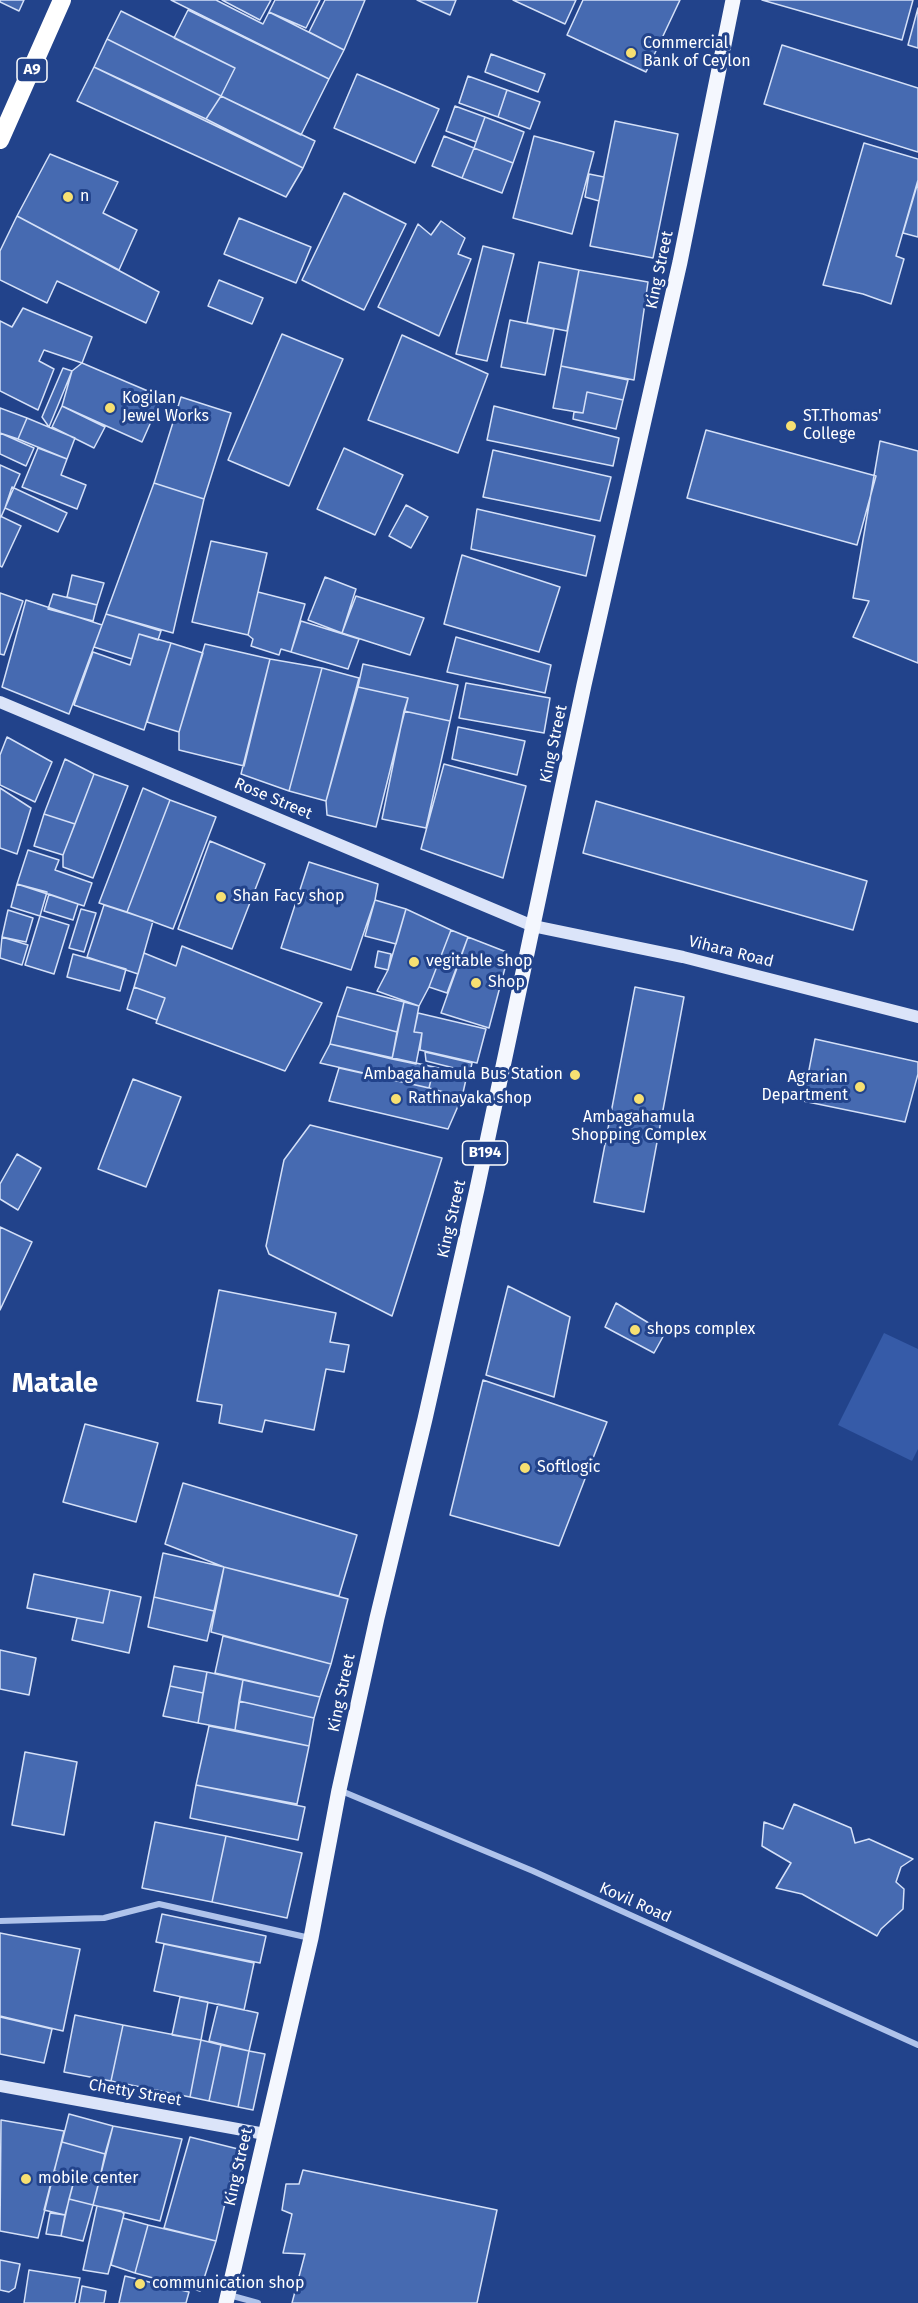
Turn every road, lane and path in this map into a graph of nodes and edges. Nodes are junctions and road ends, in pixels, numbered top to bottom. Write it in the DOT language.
graph roads {
  1 [pos="62,0"];
  2 [pos="733,0"];
  3 [pos="0,140"];
  4 [pos="0,702"];
  5 [pos="533,926"];
  6 [pos="918,1017"];
  7 [pos="339,1790"];
  8 [pos="0,1921"];
  9 [pos="311,1938"];
  10 [pos="918,2045"];
  11 [pos="0,2086"];
  12 [pos="265,2134"];
  13 [pos="227,2299"];
  14 [pos="258,2303"];
  1 -- 3 [label="highway, A9"];
  2 -- 5 [label="main road, King Street / B194"];
  4 -- 5 [label="street, Rose Street"];
  5 -- 6 [label="street, Vihara Road"];
  5 -- 7 [label="main road, King Street / B194"];
  7 -- 9 [label="main road, King Street / B194"];
  7 -- 10 [label="street, Kovil Road"];
  8 -- 9 [label="street"];
  9 -- 12 [label="main road, King Street / B194"];
  11 -- 12 [label="street, Chetty Street"];
  12 -- 13 [label="main road, King Street / B194"];
  13 -- 14 [label="street"];
}
